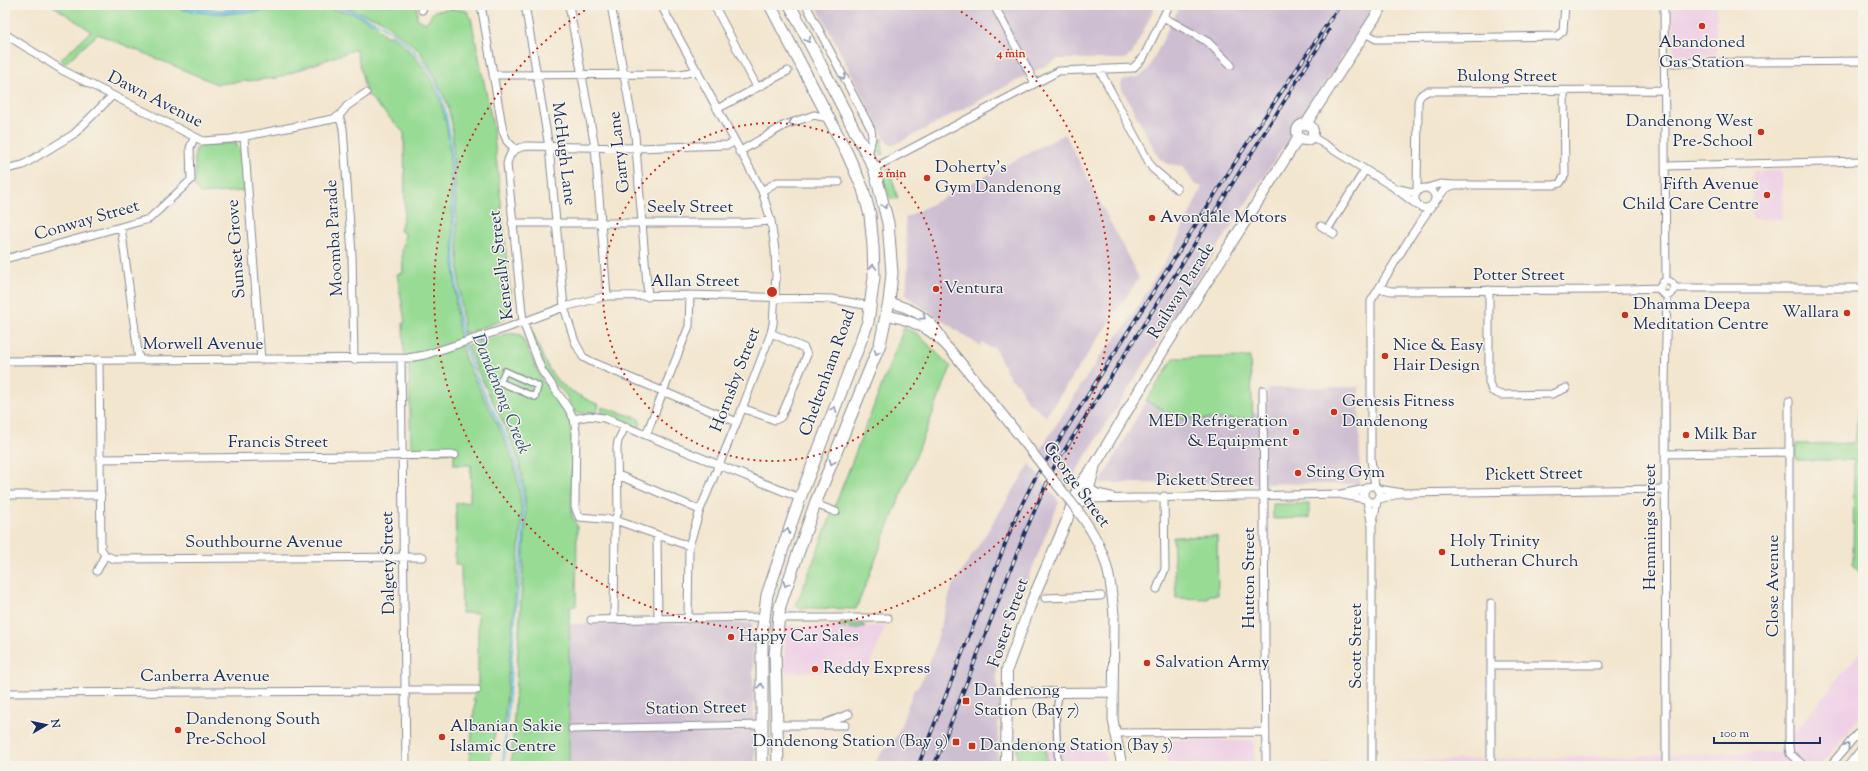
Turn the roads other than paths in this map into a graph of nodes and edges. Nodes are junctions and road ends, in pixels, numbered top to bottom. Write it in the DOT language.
graph roads {
  1 [pos="481,5"];
  2 [pos="525,5"];
  3 [pos="569,5"];
  4 [pos="611,5"];
  5 [pos="661,5"];
  6 [pos="714,5"];
  7 [pos="770,5"];
  8 [pos="790,5"];
  9 [pos="806,5"];
  10 [pos="994,5"];
  11 [pos="1169,5"];
  12 [pos="1383,5"];
  13 [pos="1565,5"];
  14 [pos="1664,5"];
  15 [pos="1163,18"];
  16 [pos="1366,33"];
  17 [pos="5,34"];
  18 [pos="1863,61"];
  19 [pos="1664,63"];
  20 [pos="1231,65"];
  21 [pos="1099,69"];
  22 [pos="788,71"];
  23 [pos="698,72"];
  24 [pos="493,75"];
  25 [pos="537,75"];
  26 [pos="581,75"];
  27 [pos="624,75"];
  28 [pos="1035,83"];
  29 [pos="757,87"];
  30 [pos="1664,90"];
  31 [pos="1564,92"];
  32 [pos="366,93"];
  33 [pos="112,96"];
  34 [pos="717,109"];
  35 [pos="339,116"];
  36 [pos="828,118"];
  37 [pos="1306,124"];
  38 [pos="1311,136"];
  39 [pos="244,137"];
  40 [pos="1299,137"];
  41 [pos="194,138"];
  42 [pos="734,142"];
  43 [pos="550,147"];
  44 [pos="595,147"];
  45 [pos="636,148"];
  46 [pos="515,149"];
  47 [pos="739,152"];
  48 [pos="868,156"];
  49 [pos="1862,162"];
  50 [pos="1418,164"];
  51 [pos="1665,166"];
  52 [pos="874,168"];
  53 [pos="6,169"];
  54 [pos="1365,170"];
  55 [pos="839,182"];
  56 [pos="1454,185"];
  57 [pos="1393,187"];
  58 [pos="1426,188"];
  59 [pos="1177,189"];
  60 [pos="762,191"];
  61 [pos="1416,192"];
  62 [pos="1433,204"];
  63 [pos="1417,206"];
  64 [pos="556,221"];
  65 [pos="601,221"];
  66 [pos="772,221"];
  67 [pos="642,222"];
  68 [pos="512,223"];
  69 [pos="121,227"];
  70 [pos="1328,230"];
  71 [pos="1411,236"];
  72 [pos="5,259"];
  73 [pos="1666,281"];
  74 [pos="1379,288"];
  75 [pos="1660,288"];
  76 [pos="1675,288"];
  77 [pos="1863,288"];
  78 [pos="1489,290"];
  79 [pos="690,295"];
  80 [pos="1667,295"];
  81 [pos="607,296"];
  82 [pos="648,297"];
  83 [pos="774,298"];
  84 [pos="889,302"];
  85 [pos="870,306"];
  86 [pos="564,307"];
  87 [pos="887,315"];
  88 [pos="523,322"];
  89 [pos="771,333"];
  90 [pos="945,344"];
  91 [pos="434,352"];
  92 [pos="402,359"];
  93 [pos="99,360"];
  94 [pos="139,360"];
  95 [pos="261,360"];
  96 [pos="354,360"];
  97 [pos="5,361"];
  98 [pos="538,386"];
  99 [pos="1566,388"];
  100 [pos="1264,390"];
  101 [pos="662,392"];
  102 [pos="1789,401"];
  103 [pos="742,408"];
  104 [pos="574,419"];
  105 [pos="737,422"];
  106 [pos="625,427"];
  107 [pos="646,435"];
  108 [pos="1789,452"];
  109 [pos="1666,454"];
  110 [pos="455,455"];
  111 [pos="403,457"];
  112 [pos="100,459"];
  113 [pos="719,465"];
  114 [pos="1095,465"];
  115 [pos="618,475"];
  116 [pos="1077,488"];
  117 [pos="1090,488"];
  118 [pos="1371,488"];
  119 [pos="1666,489"];
  120 [pos="1403,493"];
  121 [pos="101,494"];
  122 [pos="1341,494"];
  123 [pos="5,495"];
  124 [pos="1164,496"];
  125 [pos="1265,496"];
  126 [pos="1117,497"];
  127 [pos="800,498"];
  128 [pos="1084,499"];
  129 [pos="1366,500"];
  130 [pos="1378,500"];
  131 [pos="815,504"];
  132 [pos="700,510"];
  133 [pos="836,512"];
  134 [pos="615,520"];
  135 [pos="1067,520"];
  136 [pos="1372,526"];
  137 [pos="657,535"];
  138 [pos="689,546"];
  139 [pos="105,555"];
  140 [pos="404,557"];
  141 [pos="423,557"];
  142 [pos="97,571"];
  143 [pos="1157,589"];
  144 [pos="1101,596"];
  145 [pos="1045,598"];
  146 [pos="1491,603"];
  147 [pos="762,617"];
  148 [pos="778,618"];
  149 [pos="888,618"];
  150 [pos="614,619"];
  151 [pos="688,619"];
  152 [pos="591,620"];
  153 [pos="658,620"];
  154 [pos="1491,665"];
  155 [pos="1600,665"];
  156 [pos="406,690"];
  157 [pos="477,690"];
  158 [pos="1112,692"];
  159 [pos="5,693"];
  160 [pos="1006,693"];
  161 [pos="1059,693"];
  162 [pos="850,714"];
  163 [pos="761,725"];
  164 [pos="777,725"];
  165 [pos="820,725"];
  166 [pos="844,725"];
  167 [pos="1863,727"];
  168 [pos="572,729"];
  169 [pos="1266,732"];
  170 [pos="1114,733"];
  171 [pos="1863,751"];
  172 [pos="406,766"];
  173 [pos="762,766"];
  174 [pos="778,766"];
  175 [pos="1006,766"];
  176 [pos="1058,766"];
  177 [pos="1122,766"];
  178 [pos="1266,766"];
  179 [pos="1372,766"];
  180 [pos="1491,766"];
  181 [pos="1667,766"];
  182 [pos="1804,766"];
  183 [pos="1830,766"];
  184 [pos="1851,766"];
  1 -- 24 [label="street"];
  2 -- 25 [label="street, McHugh Lane"];
  3 -- 26 [label="street"];
  4 -- 27 [label="street, Garry Lane"];
  5 -- 23 [label="street, Hornsby Street"];
  6 -- 29 [label="street"];
  7 -- 36 [label="main road, Cheltenham Road"];
  8 -- 48 [label="main road, one-way"];
  9 -- 48 [label="street, one-way"];
  10 -- 28 [label="street"];
  11 -- 15 [label="street"];
  12 -- 16 [label="main road"];
  13 -- 16 [label="street"];
  14 -- 19 [label="street"];
  15 -- 20 [label="street"];
  15 -- 21 [label="street"];
  16 -- 37 [label="main road"];
  17 -- 33 [label="street, Dawn Avenue"];
  18 -- 19 [label="street"];
  19 -- 30 [label="street"];
  21 -- 28 [label="street"];
  21 -- 59 [label="street"];
  22 -- 29 [label="street"];
  23 -- 27 [label="street"];
  23 -- 34 [label="street, Hornsby Street"];
  24 -- 25 [label="street"];
  24 -- 46 [label="street"];
  25 -- 26 [label="street"];
  25 -- 43 [label="street, McHugh Lane"];
  26 -- 27 [label="street"];
  26 -- 44 [label="street"];
  27 -- 45 [label="street, Garry Lane"];
  28 -- 52 [label="street"];
  29 -- 34 [label="street"];
  30 -- 31 [label="street, Bulong Street"];
  30 -- 51 [label="street"];
  31 -- 50 [label="street, Bulong Street"];
  31 -- 56 [label="street"];
  32 -- 35 [label="street, Dawn Avenue"];
  33 -- 41 [label="street, Dawn Avenue"];
  33 -- 53 [label="street"];
  34 -- 42 [label="street, Hornsby Street"];
  35 -- 39 [label="street, Dawn Avenue"];
  35 -- 96 [label="street, Moomba Parade"];
  36 -- 47 [label="street, one-way"];
  85 -- 36 [label="main road, Cheltenham Road, one-way"];
  37 -- 38 [label="main road"];
  37 -- 40 [label="main road"];
  38 -- 40 [label="main road"];
  38 -- 54 [label="street"];
  39 -- 41 [label="street, Dawn Avenue"];
  39 -- 95 [label="street, Sunset Grove"];
  40 -- 114 [label="main road, Railway Parade"];
  41 -- 69 [label="street, Conway Street"];
  42 -- 45 [label="street"];
  42 -- 47 [label="street, Hornsby Street"];
  43 -- 44 [label="street"];
  43 -- 46 [label="street"];
  43 -- 64 [label="street, McHugh Lane"];
  44 -- 45 [label="street"];
  44 -- 65 [label="street"];
  45 -- 67 [label="street, Garry Lane"];
  46 -- 68 [label="street, Keneally Street"];
  47 -- 60 [label="street, Hornsby Street"];
  48 -- 52 [label="main road"];
  49 -- 51 [label="street"];
  50 -- 58 [label="street, Bulong Street"];
  50 -- 61 [label="street, Bulong Street"];
  51 -- 73 [label="street"];
  52 -- 84 [label="main road, one-way"];
  54 -- 57 [label="street"];
  54 -- 70 [label="street"];
  55 -- 60 [label="street"];
  56 -- 58 [label="street"];
  56 -- 62 [label="street"];
  57 -- 61 [label="street"];
  57 -- 63 [label="street"];
  58 -- 61 [label="street"];
  58 -- 62 [label="street"];
  60 -- 66 [label="street, Hornsby Street"];
  61 -- 63 [label="street"];
  62 -- 63 [label="street"];
  62 -- 71 [label="street"];
  63 -- 71 [label="street"];
  64 -- 65 [label="street, Seely Street"];
  64 -- 68 [label="street, Seely Street"];
  64 -- 86 [label="street, McHugh Lane"];
  65 -- 67 [label="street, Seely Street"];
  65 -- 81 [label="street"];
  66 -- 67 [label="street, Seely Street"];
  66 -- 83 [label="street, Hornsby Street"];
  67 -- 82 [label="street, Garry Lane"];
  68 -- 88 [label="street, Keneally Street"];
  69 -- 72 [label="street, Conway Street"];
  69 -- 94 [label="street"];
  71 -- 74 [label="street"];
  73 -- 75 [label="street"];
  73 -- 76 [label="street"];
  74 -- 78 [label="street, Potter Street"];
  74 -- 118 [label="street"];
  75 -- 78 [label="street, Potter Street"];
  75 -- 80 [label="street"];
  76 -- 77 [label="street"];
  76 -- 80 [label="street"];
  78 -- 99 [label="street"];
  79 -- 82 [label="street, Allan Street"];
  79 -- 83 [label="street, Allan Street"];
  79 -- 101 [label="street"];
  80 -- 109 [label="street, Hemmings Street"];
  81 -- 82 [label="street, Allan Street"];
  81 -- 86 [label="street, Allan Street"];
  83 -- 85 [label="street, Allan Street"];
  83 -- 89 [label="street, Hornsby Street"];
  84 -- 85 [label="main road"];
  84 -- 87 [label="main road, Cheltenham Road"];
  84 -- 90 [label="street, George Street, one-way"];
  85 -- 87 [label="main road"];
  127 -- 85 [label="main road, Cheltenham Road, one-way"];
  86 -- 88 [label="street, Allan Street"];
  86 -- 101 [label="street, McHugh Lane"];
  87 -- 90 [label="street, George Street"];
  87 -- 131 [label="main road, Cheltenham Road, one-way"];
  88 -- 91 [label="street, Allan Street"];
  88 -- 104 [label="street, Keneally Street"];
  89 -- 103 [label="street, Hornsby Street"];
  89 -- 103 [label="street"];
  90 -- 158 [label="street, George Street, bridge"];
  91 -- 92 [label="street, Morwell Avenue"];
  92 -- 96 [label="street, Morwell Avenue"];
  92 -- 111 [label="street, Dalgety Street"];
  93 -- 94 [label="street, Morwell Avenue"];
  93 -- 97 [label="street, Morwell Avenue"];
  93 -- 112 [label="street"];
  94 -- 95 [label="street, Morwell Avenue"];
  95 -- 96 [label="street, Morwell Avenue"];
  98 -- 98 [label="street"];
  100 -- 125 [label="street, Hutton Street"];
  101 -- 105 [label="street, McHugh Lane"];
  101 -- 107 [label="street"];
  102 -- 108 [label="street, Close Avenue"];
  103 -- 105 [label="street, Hornsby Street"];
  104 -- 106 [label="street"];
  104 -- 134 [label="street"];
  105 -- 113 [label="street, Hornsby Street"];
  106 -- 107 [label="street"];
  106 -- 115 [label="street"];
  107 -- 113 [label="street"];
  108 -- 109 [label="street"];
  108 -- 182 [label="street, Close Avenue"];
  109 -- 119 [label="street, Hemmings Street"];
  110 -- 111 [label="street, Francis Street"];
  111 -- 112 [label="street, Francis Street"];
  111 -- 140 [label="street, Dalgety Street"];
  112 -- 121 [label="street"];
  113 -- 127 [label="street"];
  113 -- 132 [label="street, Hornsby Street"];
  114 -- 116 [label="main road, Railway Parade"];
  114 -- 117 [label="main road, Railway Parade"];
  115 -- 132 [label="street"];
  115 -- 134 [label="street"];
  116 -- 117 [label="main road"];
  116 -- 128 [label="main road"];
  116 -- 135 [label="main road, Foster Street"];
  117 -- 126 [label="street, Pickett Street"];
  117 -- 128 [label="main road"];
  118 -- 120 [label="street, Pickett Street"];
  118 -- 122 [label="street, Pickett Street"];
  118 -- 129 [label="street, Scott Street"];
  118 -- 130 [label="street, Scott Street"];
  119 -- 120 [label="street, Pickett Street"];
  119 -- 181 [label="street, Hemmings Street"];
  120 -- 130 [label="street, Pickett Street"];
  121 -- 123 [label="street"];
  121 -- 139 [label="street"];
  122 -- 125 [label="street, Pickett Street"];
  122 -- 129 [label="street, Pickett Street"];
  124 -- 125 [label="street, Pickett Street"];
  124 -- 126 [label="street, Pickett Street"];
  124 -- 143 [label="street"];
  125 -- 169 [label="street, Hutton Street"];
  126 -- 128 [label="street, Pickett Street"];
  127 -- 131 [label="main road"];
  147 -- 127 [label="main road, Cheltenham Road, one-way"];
  128 -- 135 [label="main road, Foster Street"];
  129 -- 130 [label="street, Pickett Street"];
  129 -- 136 [label="street, Scott Street"];
  130 -- 136 [label="street, Scott Street"];
  131 -- 133 [label="street"];
  131 -- 148 [label="main road, Cheltenham Road, one-way"];
  132 -- 138 [label="street, Hornsby Street"];
  134 -- 137 [label="street"];
  134 -- 150 [label="street"];
  135 -- 160 [label="main road, Foster Street"];
  136 -- 179 [label="street, Scott Street"];
  137 -- 138 [label="street"];
  137 -- 153 [label="street"];
  138 -- 151 [label="street, Hornsby Street"];
  139 -- 140 [label="street, Southbourne Avenue"];
  139 -- 142 [label="street"];
  140 -- 141 [label="street, Southbourne Avenue"];
  140 -- 156 [label="street, Dalgety Street"];
  144 -- 145 [label="street"];
  146 -- 154 [label="street"];
  147 -- 148 [label="main road"];
  147 -- 151 [label="street"];
  163 -- 147 [label="main road, Cheltenham Road, one-way"];
  148 -- 149 [label="street"];
  148 -- 164 [label="main road, Cheltenham Road"];
  150 -- 152 [label="street"];
  150 -- 153 [label="street"];
  151 -- 153 [label="street"];
  154 -- 155 [label="street"];
  154 -- 180 [label="street"];
  156 -- 157 [label="street, Canberra Avenue"];
  156 -- 159 [label="street, Canberra Avenue"];
  156 -- 172 [label="street, Dalgety Street"];
  158 -- 161 [label="street"];
  158 -- 170 [label="street, George Street"];
  160 -- 161 [label="street"];
  160 -- 175 [label="main road, Foster Street"];
  161 -- 176 [label="street"];
  162 -- 165 [label="street, Station Street"];
  163 -- 164 [label="main road, Station Street"];
  163 -- 168 [label="street, Station Street"];
  163 -- 173 [label="main road, Cheltenham Road"];
  164 -- 165 [label="street, Station Street"];
  164 -- 174 [label="main road, Cheltenham Road"];
  165 -- 166 [label="street, Station Street"];
  183 -- 167 [label="street, one-way"];
  169 -- 170 [label="street"];
  169 -- 178 [label="street, Hutton Street"];
  170 -- 177 [label="street, George Street"];
  171 -- 184 [label="highway"];
}
